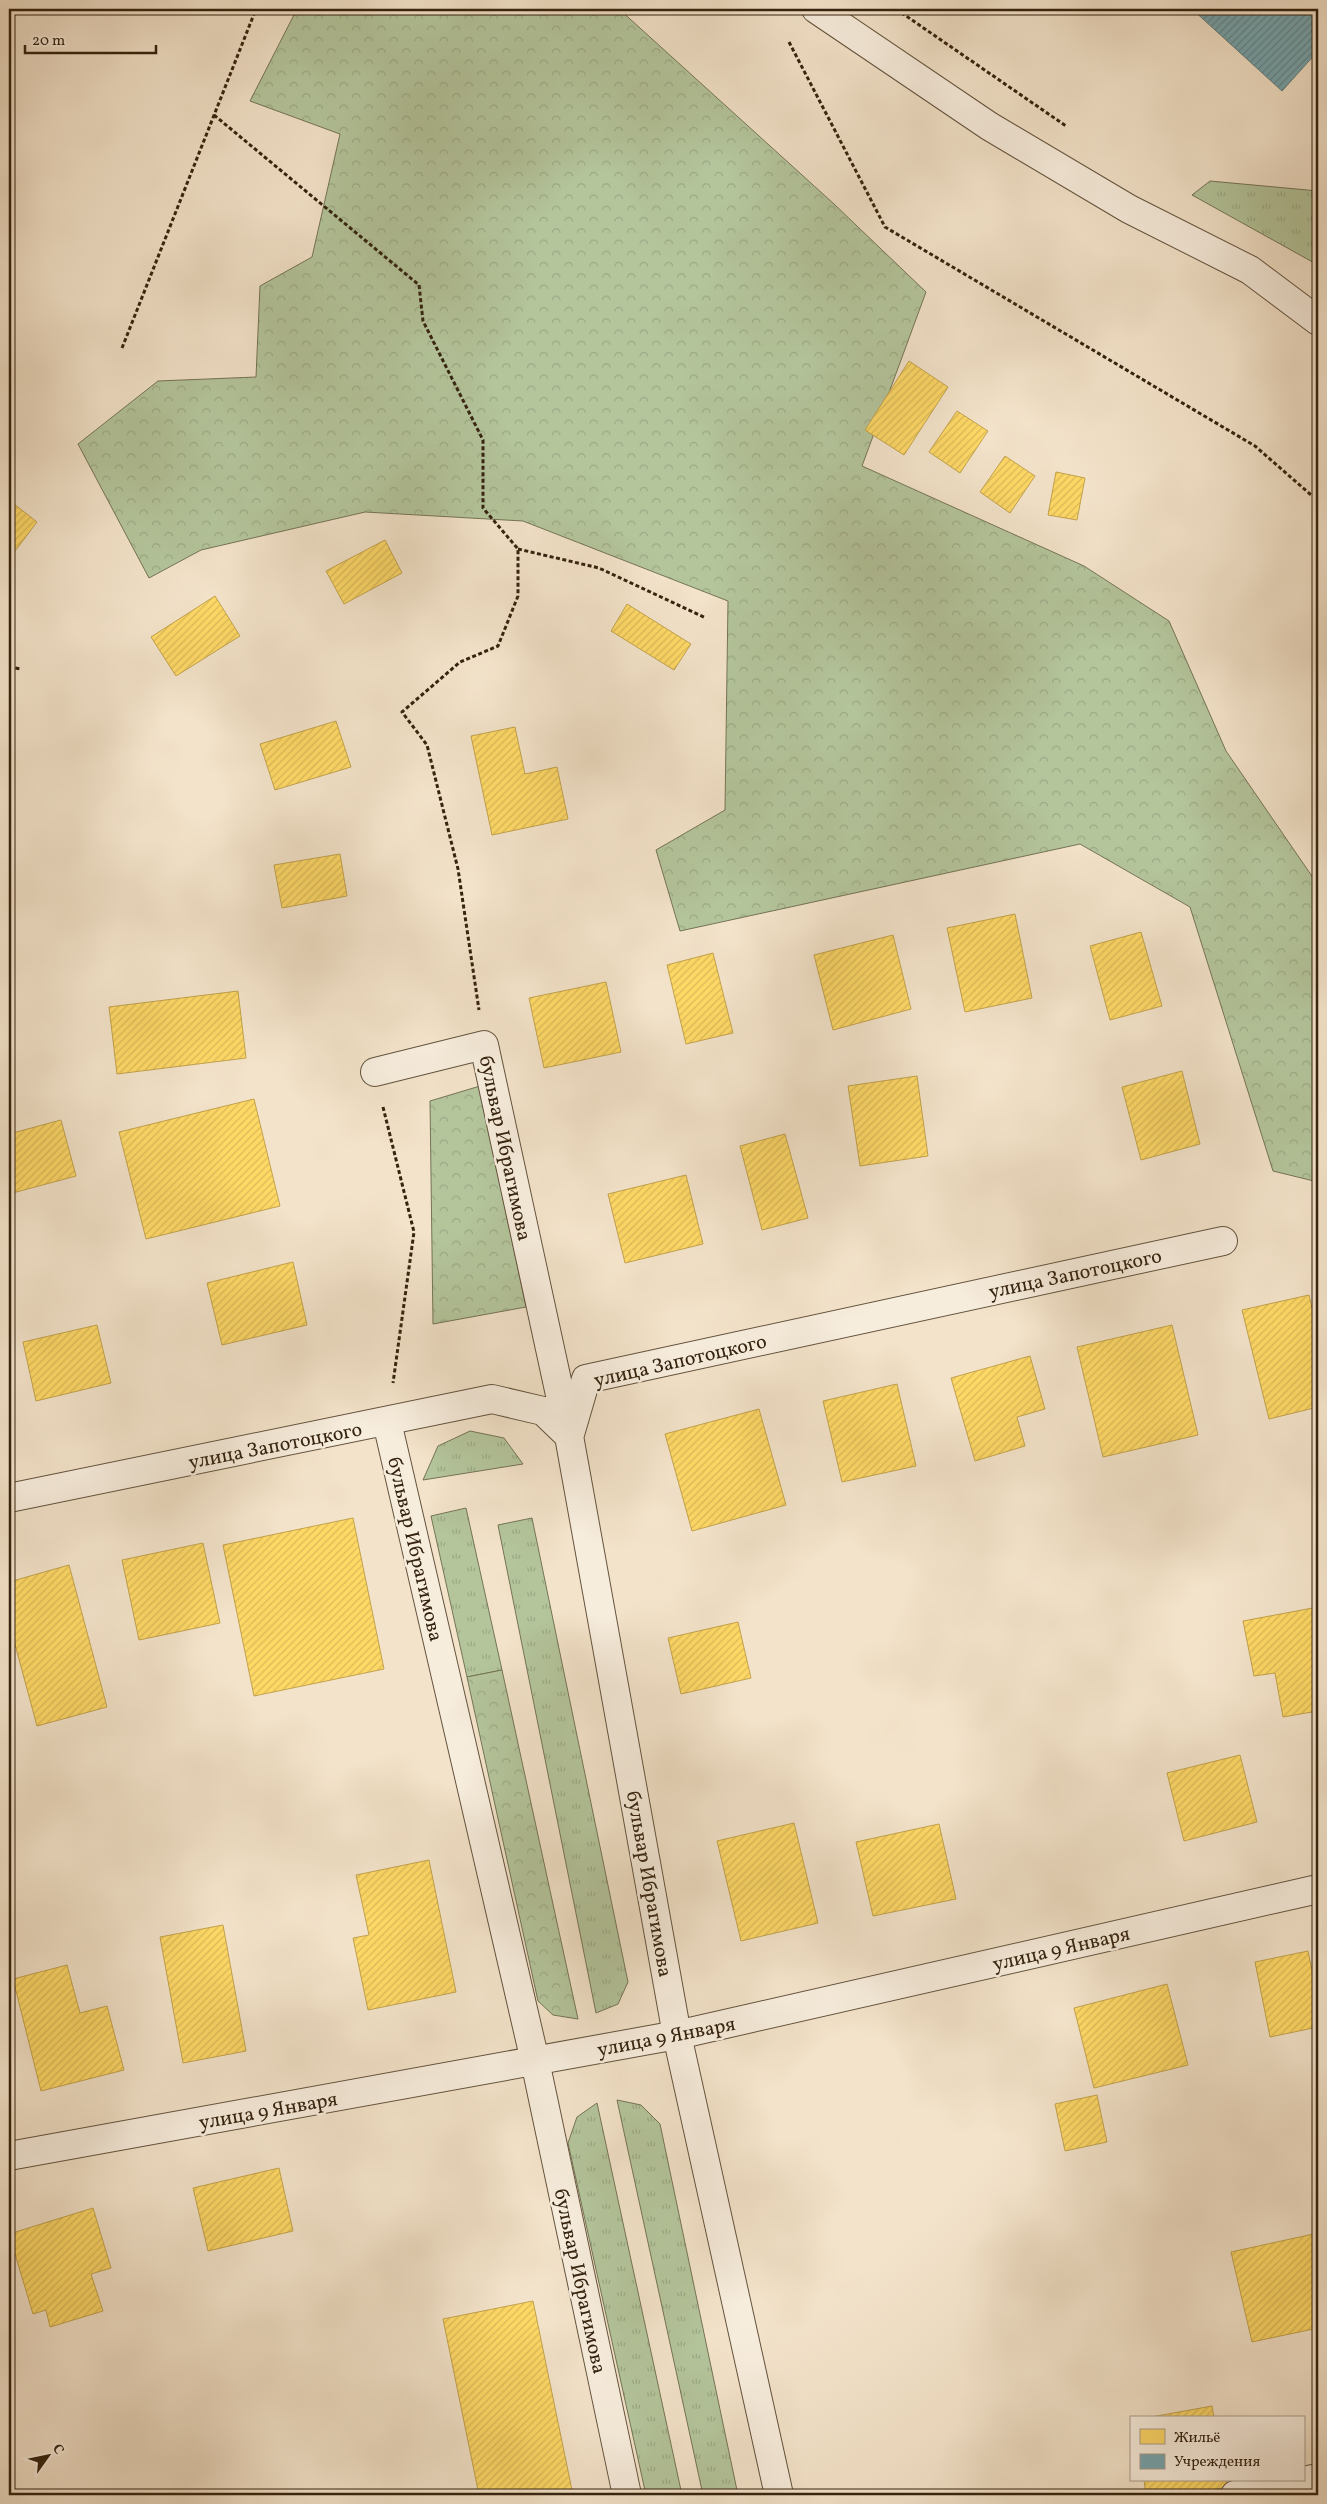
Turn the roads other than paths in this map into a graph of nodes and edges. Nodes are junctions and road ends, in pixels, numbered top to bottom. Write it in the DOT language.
graph roads {
  1 [pos="816,9"];
  2 [pos="1318,321"];
  3 [pos="375,1072"];
  4 [pos="1223,1241"];
  5 [pos="387,1422"];
  6 [pos="569,1436"];
  7 [pos="9,1498"];
  8 [pos="1318,1889"];
  9 [pos="677,2035"];
  10 [pos="535,2061"];
  11 [pos="9,2156"];
  12 [pos="1318,2478"];
  13 [pos="1304,2481"];
  14 [pos="1298,2482"];
  15 [pos="627,2495"];
  16 [pos="780,2495"];
  17 [pos="1235,2495"];
  1 -- 2 [label="street"];
  3 -- 6 [label="street, бульвар Ибрагимова"];
  4 -- 6 [label="street, улица Запотоцкого"];
  5 -- 6 [label="street, улица Запотоцкого"];
  5 -- 7 [label="street, улица Запотоцкого"];
  5 -- 10 [label="street, бульвар Ибрагимова"];
  6 -- 9 [label="street, бульвар Ибрагимова"];
  8 -- 9 [label="street, улица 9 Января"];
  9 -- 10 [label="street, улица 9 Января"];
  9 -- 16 [label="street, бульвар Ибрагимова"];
  10 -- 11 [label="street, улица 9 Января"];
  10 -- 15 [label="street, бульвар Ибрагимова"];
  12 -- 13 [label="street"];
  14 -- 17 [label="street"];
}
